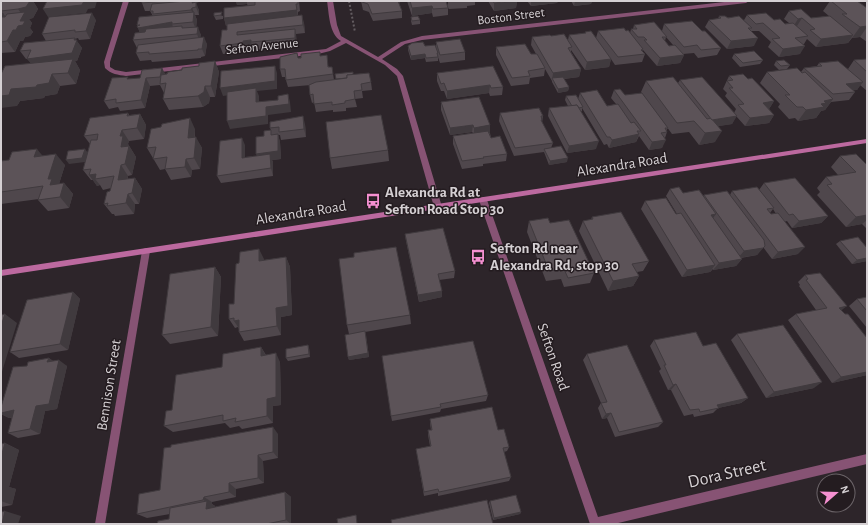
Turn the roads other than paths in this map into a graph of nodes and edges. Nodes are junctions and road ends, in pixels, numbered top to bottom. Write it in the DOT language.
graph roads {
  1 [pos="126,1"];
  2 [pos="330,1"];
  3 [pos="746,1"];
  4 [pos="345,42"];
  5 [pos="378,59"];
  6 [pos="867,141"];
  7 [pos="483,200"];
  8 [pos="438,207"];
  9 [pos="146,251"];
  10 [pos="1,273"];
  11 [pos="867,459"];
  12 [pos="100,524"];
  13 [pos="595,524"];
  1 -- 4 [label="street, Sefton Avenue"];
  2 -- 4 [label="street"];
  3 -- 5 [label="street, Boston Street"];
  4 -- 5 [label="street"];
  5 -- 8 [label="street"];
  6 -- 7 [label="street, Alexandra Road"];
  7 -- 8 [label="street, Alexandra Road"];
  7 -- 13 [label="street, Sefton Road"];
  8 -- 9 [label="street, Alexandra Road"];
  9 -- 10 [label="street, Alexandra Road"];
  9 -- 12 [label="street, Bennison Street"];
  11 -- 13 [label="street, Dora Street"];
}
